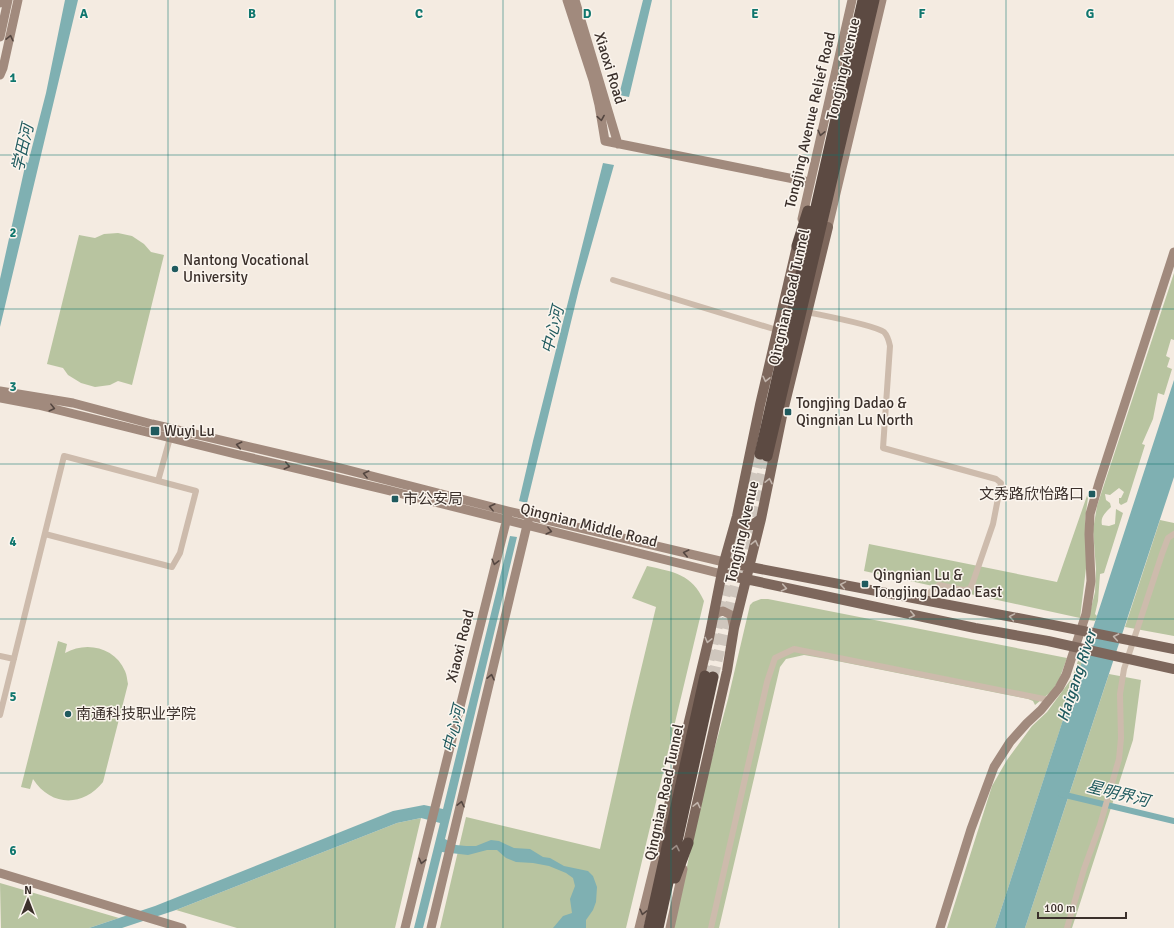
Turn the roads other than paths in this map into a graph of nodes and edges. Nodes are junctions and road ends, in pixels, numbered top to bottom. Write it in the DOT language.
graph roads {
  1 [pos="8,0"];
  2 [pos="18,0"];
  3 [pos="567,0"];
  4 [pos="575,0"];
  5 [pos="852,0"];
  6 [pos="863,0"];
  7 [pos="874,0"];
  8 [pos="882,0"];
  9 [pos="0,37"];
  10 [pos="0,75"];
  11 [pos="618,144"];
  12 [pos="835,144"];
  13 [pos="809,182"];
  14 [pos="828,227"];
  15 [pos="797,246"];
  16 [pos="1174,252"];
  17 [pos="613,280"];
  18 [pos="807,312"];
  19 [pos="777,330"];
  20 [pos="0,391"];
  21 [pos="0,398"];
  22 [pos="170,438"];
  23 [pos="763,455"];
  24 [pos="158,481"];
  25 [pos="507,515"];
  26 [pos="530,516"];
  27 [pos="737,516"];
  28 [pos="761,519"];
  29 [pos="527,525"];
  30 [pos="45,534"];
  31 [pos="1174,534"];
  32 [pos="724,562"];
  33 [pos="750,567"];
  34 [pos="722,574"];
  35 [pos="746,580"];
  36 [pos="920,600"];
  37 [pos="713,618"];
  38 [pos="734,628"];
  39 [pos="1171,648"];
  40 [pos="0,656"];
  41 [pos="14,659"];
  42 [pos="1170,668"];
  43 [pos="709,676"];
  44 [pos="1049,700"];
  45 [pos="0,715"];
  46 [pos="688,843"];
  47 [pos="659,847"];
  48 [pos="0,873"];
  49 [pos="657,915"];
  50 [pos="182,928"];
  51 [pos="405,928"];
  52 [pos="431,928"];
  53 [pos="638,928"];
  54 [pos="649,928"];
  55 [pos="658,928"];
  56 [pos="670,928"];
  57 [pos="712,928"];
  58 [pos="940,928"];
  59 [pos="1067,928"];
  1 -- 9 [label="street"];
  10 -- 2 [label="street, one-way"];
  3 -- 11 [label="street, Xiaoxi Road, one-way"];
  4 -- 11 [label="street, Xiaoxi Road"];
  5 -- 13 [label="street, Tongjing Avenue Relief Road, one-way"];
  6 -- 12 [label="highway, Tongjing Avenue"];
  7 -- 12 [label="highway, Tongjing Avenue"];
  8 -- 14 [label="street"];
  11 -- 13 [label="street"];
  12 -- 14 [label="highway"];
  12 -- 15 [label="highway"];
  12 -- 23 [label="highway, Qingnian Road Tunnel"];
  13 -- 15 [label="street, Tongjing Avenue Relief Road"];
  14 -- 18 [label="main road, Tongjing Avenue"];
  15 -- 19 [label="main road, Tongjing Avenue"];
  16 -- 44 [label="street"];
  17 -- 19 [label="street"];
  28 -- 18 [label="main road, Tongjing Avenue, one-way"];
  18 -- 36 [label="street"];
  19 -- 27 [label="main road, Tongjing Avenue, one-way"];
  25 -- 20 [label="street, Qingnian Middle Road, one-way"];
  21 -- 22 [label="street, Qingnian Middle Road, one-way"];
  22 -- 24 [label="street"];
  22 -- 25 [label="street, Qingnian Middle Road, one-way"];
  24 -- 30 [label="street"];
  24 -- 30 [label="street"];
  25 -- 26 [label="street, Qingnian Middle Road"];
  25 -- 29 [label="street, Qingnian Middle Road"];
  25 -- 51 [label="street, Xiaoxi Road, one-way"];
  26 -- 29 [label="street"];
  32 -- 26 [label="street, Qingnian Middle Road, one-way"];
  27 -- 28 [label="main road"];
  27 -- 32 [label="main road, Tongjing Avenue"];
  33 -- 28 [label="main road, Tongjing Avenue, one-way"];
  29 -- 34 [label="street, Qingnian Middle Road, one-way"];
  52 -- 29 [label="street, one-way"];
  30 -- 41 [label="street"];
  31 -- 59 [label="street"];
  32 -- 33 [label="main road, Qingnian Middle Road"];
  32 -- 34 [label="main road, Tongjing Avenue"];
  33 -- 35 [label="main road, Tongjing Avenue"];
  36 -- 33 [label="main road, Qingnian Middle Road, one-way"];
  34 -- 35 [label="main road, Qingnian Middle Road"];
  34 -- 37 [label="main road, Tongjing Avenue"];
  35 -- 38 [label="main road, Tongjing Avenue"];
  35 -- 42 [label="main road, Qingnian Middle Road, one-way"];
  39 -- 36 [label="main road, Qingnian Middle Road, one-way"];
  37 -- 38 [label="street"];
  37 -- 47 [label="main road, Tongjing Avenue, one-way"];
  46 -- 38 [label="main road, Tongjing Avenue, one-way"];
  40 -- 41 [label="street"];
  41 -- 45 [label="street"];
  43 -- 49 [label="highway, Qingnian Road Tunnel"];
  44 -- 57 [label="street"];
  44 -- 58 [label="street"];
  46 -- 49 [label="highway"];
  46 -- 56 [label="street"];
  47 -- 49 [label="highway"];
  47 -- 53 [label="street, one-way"];
  48 -- 50 [label="street"];
  49 -- 54 [label="highway"];
  49 -- 55 [label="highway"];
}
